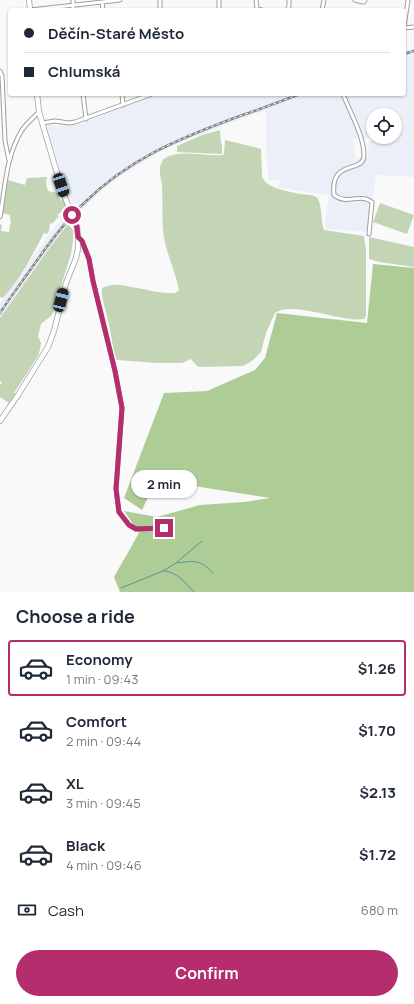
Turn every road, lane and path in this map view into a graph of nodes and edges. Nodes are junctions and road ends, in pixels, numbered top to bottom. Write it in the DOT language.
graph roads {
  1 [pos="73,0"];
  2 [pos="120,0"];
  3 [pos="355,0"];
  4 [pos="365,0"];
  5 [pos="408,0"];
  6 [pos="102,2"];
  7 [pos="73,5"];
  8 [pos="47,8"];
  9 [pos="103,8"];
  10 [pos="406,14"];
  11 [pos="0,71"];
  12 [pos="37,96"];
  13 [pos="83,96"];
  14 [pos="122,96"];
  15 [pos="147,96"];
  16 [pos="344,96"];
  17 [pos="123,105"];
  18 [pos="39,112"];
  19 [pos="86,119"];
  20 [pos="42,123"];
  21 [pos="9,160"];
  22 [pos="0,217"];
  23 [pos="369,234"];
  24 [pos="78,237"];
  25 [pos="0,421"];
  26 [pos="164,528"];
  1 -- 7 [label="street"];
  2 -- 6 [label="street"];
  3 -- 4 [label="street"];
  5 -- 10 [label="street"];
  6 -- 7 [label="street"];
  6 -- 9 [label="street"];
  7 -- 8 [label="street"];
  11 -- 21 [label="street"];
  12 -- 18 [label="main road"];
  13 -- 19 [label="street"];
  14 -- 17 [label="street"];
  15 -- 17 [label="street"];
  16 -- 23 [label="street"];
  17 -- 19 [label="street"];
  18 -- 20 [label="main road"];
  18 -- 21 [label="street"];
  19 -- 20 [label="street"];
  20 -- 24 [label="main road"];
  21 -- 22 [label="street"];
  24 -- 25 [label="main road"];
  24 -- 26 [label="street"];
}
